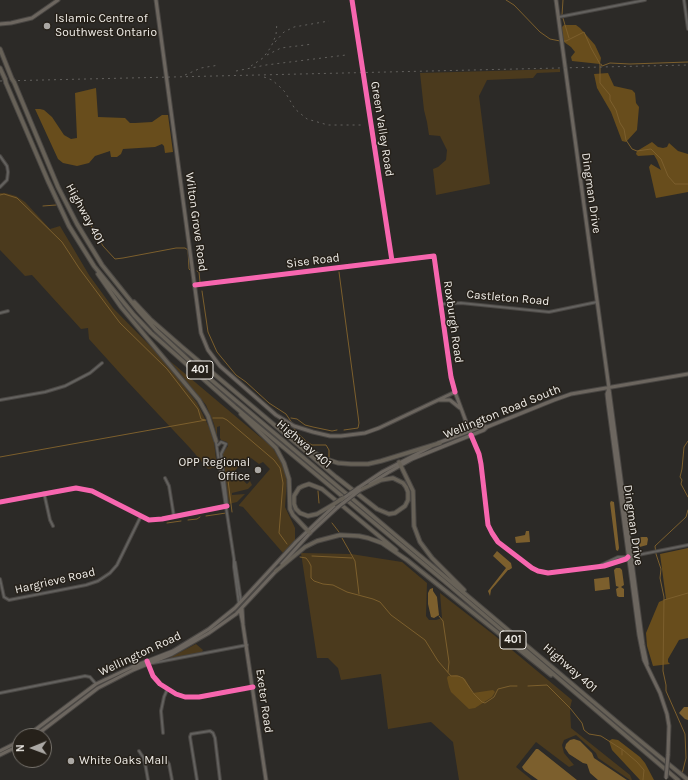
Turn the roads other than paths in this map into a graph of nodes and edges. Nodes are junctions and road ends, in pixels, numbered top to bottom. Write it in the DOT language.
graph roads {
  1 [pos="58,0"];
  2 [pos="156,0"];
  3 [pos="352,0"];
  4 [pos="556,0"];
  5 [pos="645,0"];
  6 [pos="684,0"];
  7 [pos="558,17"];
  8 [pos="0,24"];
  9 [pos="688,29"];
  10 [pos="0,49"];
  11 [pos="0,68"];
  12 [pos="0,156"];
  13 [pos="0,187"];
  14 [pos="434,256"];
  15 [pos="392,261"];
  16 [pos="94,266"];
  17 [pos="195,286"];
  18 [pos="126,296"];
  19 [pos="597,302"];
  20 [pos="440,304"];
  21 [pos="8,311"];
  22 [pos="0,313"];
  23 [pos="102,362"];
  24 [pos="688,374"];
  25 [pos="609,388"];
  26 [pos="455,392"];
  27 [pos="0,400"];
  28 [pos="436,400"];
  29 [pos="235,407"];
  30 [pos="462,411"];
  31 [pos="277,427"];
  32 [pos="471,433"];
  33 [pos="216,440"];
  34 [pos="440,443"];
  35 [pos="217,448"];
  36 [pos="400,464"];
  37 [pos="165,478"];
  38 [pos="359,489"];
  39 [pos="44,493"];
  40 [pos="343,498"];
  41 [pos="0,502"];
  42 [pos="336,505"];
  43 [pos="227,506"];
  44 [pos="141,516"];
  45 [pos="174,517"];
  46 [pos="53,526"];
  47 [pos="309,532"];
  48 [pos="688,546"];
  49 [pos="630,557"];
  50 [pos="407,560"];
  51 [pos="276,571"];
  52 [pos="0,579"];
  53 [pos="467,594"];
  54 [pos="240,606"];
  55 [pos="247,645"];
  56 [pos="147,662"];
  57 [pos="558,678"];
  58 [pos="97,686"];
  59 [pos="253,687"];
  60 [pos="167,690"];
  61 [pos="0,693"];
  62 [pos="44,728"];
  63 [pos="163,733"];
  64 [pos="12,745"];
  65 [pos="12,749"];
  66 [pos="0,751"];
  67 [pos="139,751"];
  68 [pos="0,755"];
  69 [pos="145,763"];
  70 [pos="666,779"];
  71 [pos="677,779"];
  72 [pos="148,780"];
  73 [pos="172,780"];
  74 [pos="196,780"];
  75 [pos="220,780"];
  76 [pos="266,780"];
  77 [pos="688,780"];
  1 -- 8 [label="main road"];
  2 -- 17 [label="main road, Wilton Grove Road"];
  3 -- 15 [label="street, Green Valley Road"];
  4 -- 7 [label="main road, Dingman Drive"];
  5 -- 7 [label="street"];
  6 -- 9 [label="street"];
  7 -- 19 [label="main road, Dingman Drive"];
  10 -- 18 [label="highway, Highway 401 / 401"];
  11 -- 16 [label="highway, Highway 401 / 401"];
  12 -- 13 [label="street"];
  14 -- 15 [label="street, Sise Road"];
  14 -- 20 [label="street, Roxburgh Road"];
  15 -- 17 [label="street, Sise Road"];
  16 -- 29 [label="highway, Highway 401 / 401"];
  16 -- 33 [label="highway"];
  17 -- 28 [label="main road, Wilton Grove Road"];
  18 -- 31 [label="highway"];
  18 -- 53 [label="highway, Highway 401 / 401"];
  19 -- 20 [label="street, Castleton Road"];
  19 -- 25 [label="main road, Dingman Drive"];
  20 -- 26 [label="street, Roxburgh Road"];
  21 -- 22 [label="street"];
  23 -- 27 [label="street"];
  24 -- 25 [label="main road, Wellington Road South"];
  25 -- 32 [label="main road, Wellington Road South"];
  25 -- 49 [label="main road, Dingman Drive"];
  26 -- 28 [label="main road, Wilton Grove Road"];
  26 -- 30 [label="main road, Roxburgh Road"];
  28 -- 30 [label="main road"];
  29 -- 47 [label="highway"];
  29 -- 57 [label="highway, Highway 401 / 401"];
  30 -- 32 [label="main road, Roxburgh Road"];
  31 -- 34 [label="highway"];
  31 -- 38 [label="highway"];
  32 -- 34 [label="main road"];
  32 -- 36 [label="main road, Wellington Road South"];
  32 -- 49 [label="street, Roxburgh Road"];
  33 -- 35 [label="street, Exeter Road"];
  34 -- 36 [label="main road"];
  35 -- 43 [label="street, Exeter Road"];
  35 -- 43 [label="street, Exeter Road"];
  36 -- 38 [label="main road, Wellington Road South"];
  36 -- 53 [label="highway"];
  37 -- 45 [label="street"];
  38 -- 40 [label="main road, Wellington Road South, bridge"];
  38 -- 42 [label="main road, Wellington Road South, bridge"];
  39 -- 41 [label="street"];
  39 -- 44 [label="street"];
  39 -- 46 [label="street"];
  40 -- 42 [label="highway, bridge"];
  42 -- 47 [label="main road, Wellington Road"];
  42 -- 50 [label="highway"];
  43 -- 45 [label="street"];
  43 -- 54 [label="street, Exeter Road"];
  44 -- 45 [label="street"];
  44 -- 52 [label="street, Hargrieve Road"];
  47 -- 51 [label="main road, Wellington Road"];
  47 -- 54 [label="main road, Wellington Road"];
  48 -- 49 [label="street, Roxburgh Road"];
  49 -- 70 [label="main road, Dingman Drive, bridge"];
  50 -- 51 [label="highway"];
  50 -- 57 [label="highway"];
  51 -- 54 [label="main road, Wellington Road"];
  53 -- 77 [label="highway, Highway 401 / 401"];
  54 -- 55 [label="main road, Exeter Road"];
  54 -- 56 [label="main road, Wellington Road"];
  54 -- 56 [label="main road, Wellington Road"];
  55 -- 56 [label="street"];
  55 -- 59 [label="main road, Exeter Road"];
  56 -- 58 [label="main road, Wellington Road"];
  56 -- 60 [label="street"];
  57 -- 71 [label="highway, Highway 401 / 401"];
  58 -- 61 [label="street"];
  58 -- 62 [label="main road, Wellington Road"];
  59 -- 60 [label="street"];
  59 -- 76 [label="main road, Exeter Road"];
  60 -- 63 [label="street"];
  64 -- 66 [label="main road"];
  65 -- 68 [label="main road"];
  67 -- 69 [label="street"];
  69 -- 72 [label="street"];
  69 -- 73 [label="street"];
  74 -- 75 [label="street"];
}
